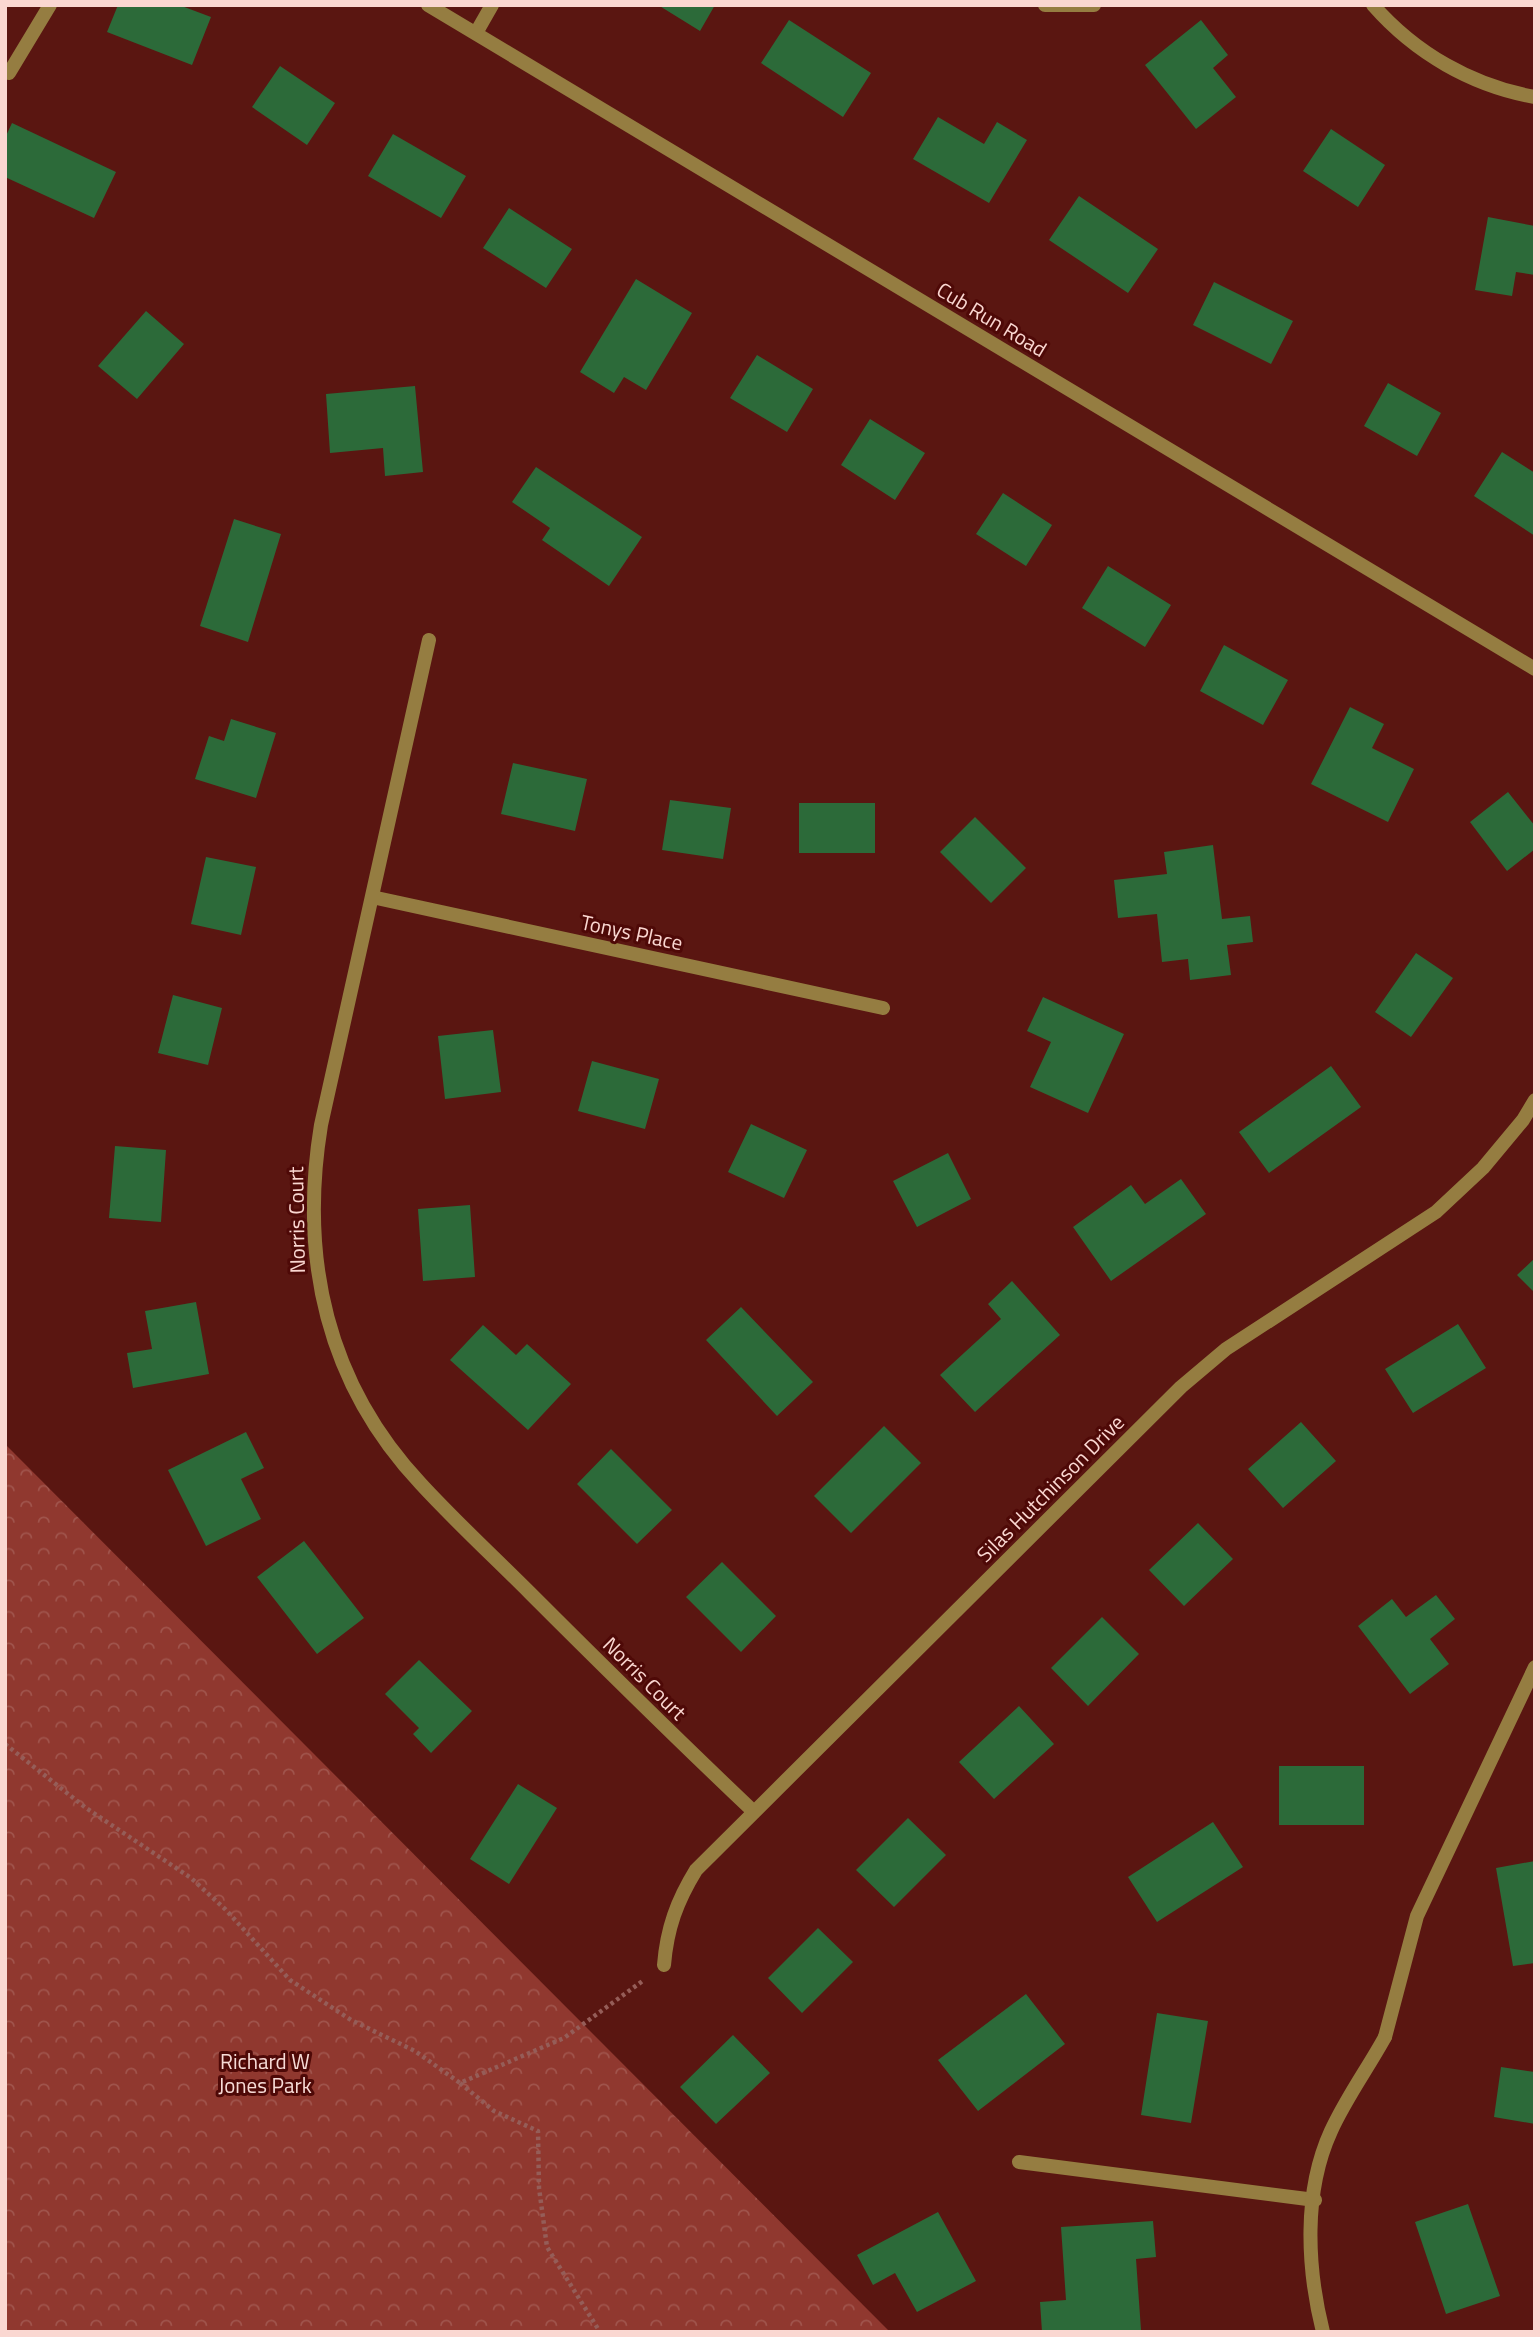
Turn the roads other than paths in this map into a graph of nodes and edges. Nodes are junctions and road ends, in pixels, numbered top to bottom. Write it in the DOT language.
graph roads {
  1 [pos="50,5"];
  2 [pos="428,5"];
  3 [pos="492,5"];
  4 [pos="1045,5"];
  5 [pos="1094,5"];
  6 [pos="1373,5"];
  7 [pos="476,33"];
  8 [pos="9,73"];
  9 [pos="1535,97"];
  10 [pos="429,640"];
  11 [pos="1535,669"];
  12 [pos="372,897"];
  13 [pos="883,1007"];
  14 [pos="1535,1100"];
  15 [pos="1535,1667"];
  16 [pos="754,1812"];
  17 [pos="664,1965"];
  18 [pos="1019,2162"];
  19 [pos="1315,2200"];
  20 [pos="1323,2332"];
  1 -- 8 [label="street"];
  2 -- 7 [label="street, Cub Run Road"];
  3 -- 7 [label="street"];
  4 -- 5 [label="street"];
  6 -- 9 [label="street"];
  7 -- 11 [label="street, Cub Run Road"];
  10 -- 12 [label="street, Norris Court"];
  12 -- 13 [label="street, Tonys Place"];
  12 -- 16 [label="street, Norris Court"];
  14 -- 16 [label="street, Silas Hutchinson Drive"];
  15 -- 19 [label="street"];
  16 -- 17 [label="street, Silas Hutchinson Drive"];
  18 -- 19 [label="street"];
  19 -- 20 [label="street"];
}
